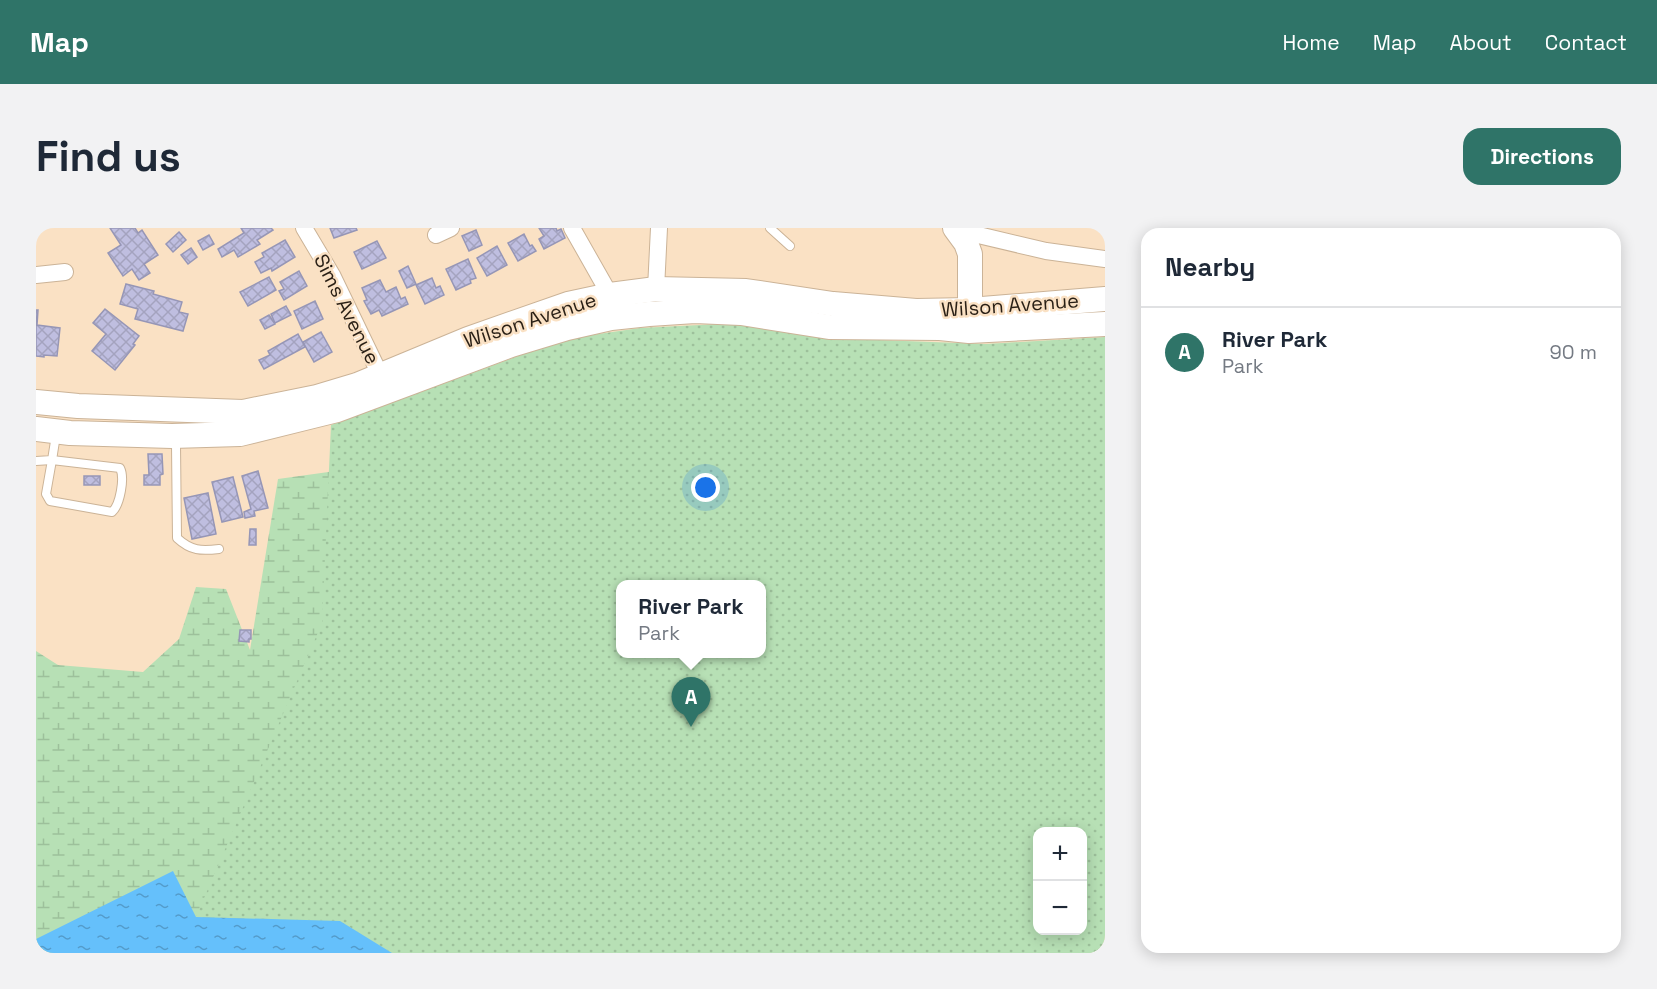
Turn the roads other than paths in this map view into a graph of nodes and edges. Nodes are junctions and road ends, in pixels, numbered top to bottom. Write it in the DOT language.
graph roads {
  1 [pos="304,228"];
  2 [pos="572,228"];
  3 [pos="658,228"];
  4 [pos="770,228"];
  5 [pos="956,229"];
  6 [pos="790,246"];
  7 [pos="1105,259"];
  8 [pos="65,272"];
  9 [pos="36,275"];
  10 [pos="656,289"];
  11 [pos="610,295"];
  12 [pos="1105,299"];
  13 [pos="970,320"];
  14 [pos="1105,324"];
  15 [pos="384,383"];
  16 [pos="36,402"];
  17 [pos="46,430"];
  18 [pos="172,436"];
  19 [pos="52,460"];
  20 [pos="36,461"];
  21 [pos="219,549"];
  1 -- 15 [label="street, Sims Avenue"];
  2 -- 11 [label="street"];
  3 -- 10 [label="street"];
  4 -- 6 [label="lane"];
  5 -- 7 [label="street"];
  5 -- 13 [label="main road"];
  8 -- 9 [label="street"];
  10 -- 11 [label="main road, Wilson Avenue"];
  10 -- 13 [label="main road, Wilson Avenue"];
  11 -- 15 [label="main road, Wilson Avenue"];
  12 -- 13 [label="main road, Wilson Avenue"];
  13 -- 14 [label="main road, Wilson Avenue"];
  13 -- 15 [label="main road, Wilson Avenue"];
  15 -- 16 [label="main road, Wilson Avenue"];
  15 -- 18 [label="main road, Wilson Avenue"];
  17 -- 18 [label="main road, Wilson Avenue"];
  17 -- 19 [label="lane"];
  18 -- 21 [label="lane"];
  19 -- 19 [label="lane"];
  19 -- 20 [label="lane"];
}
